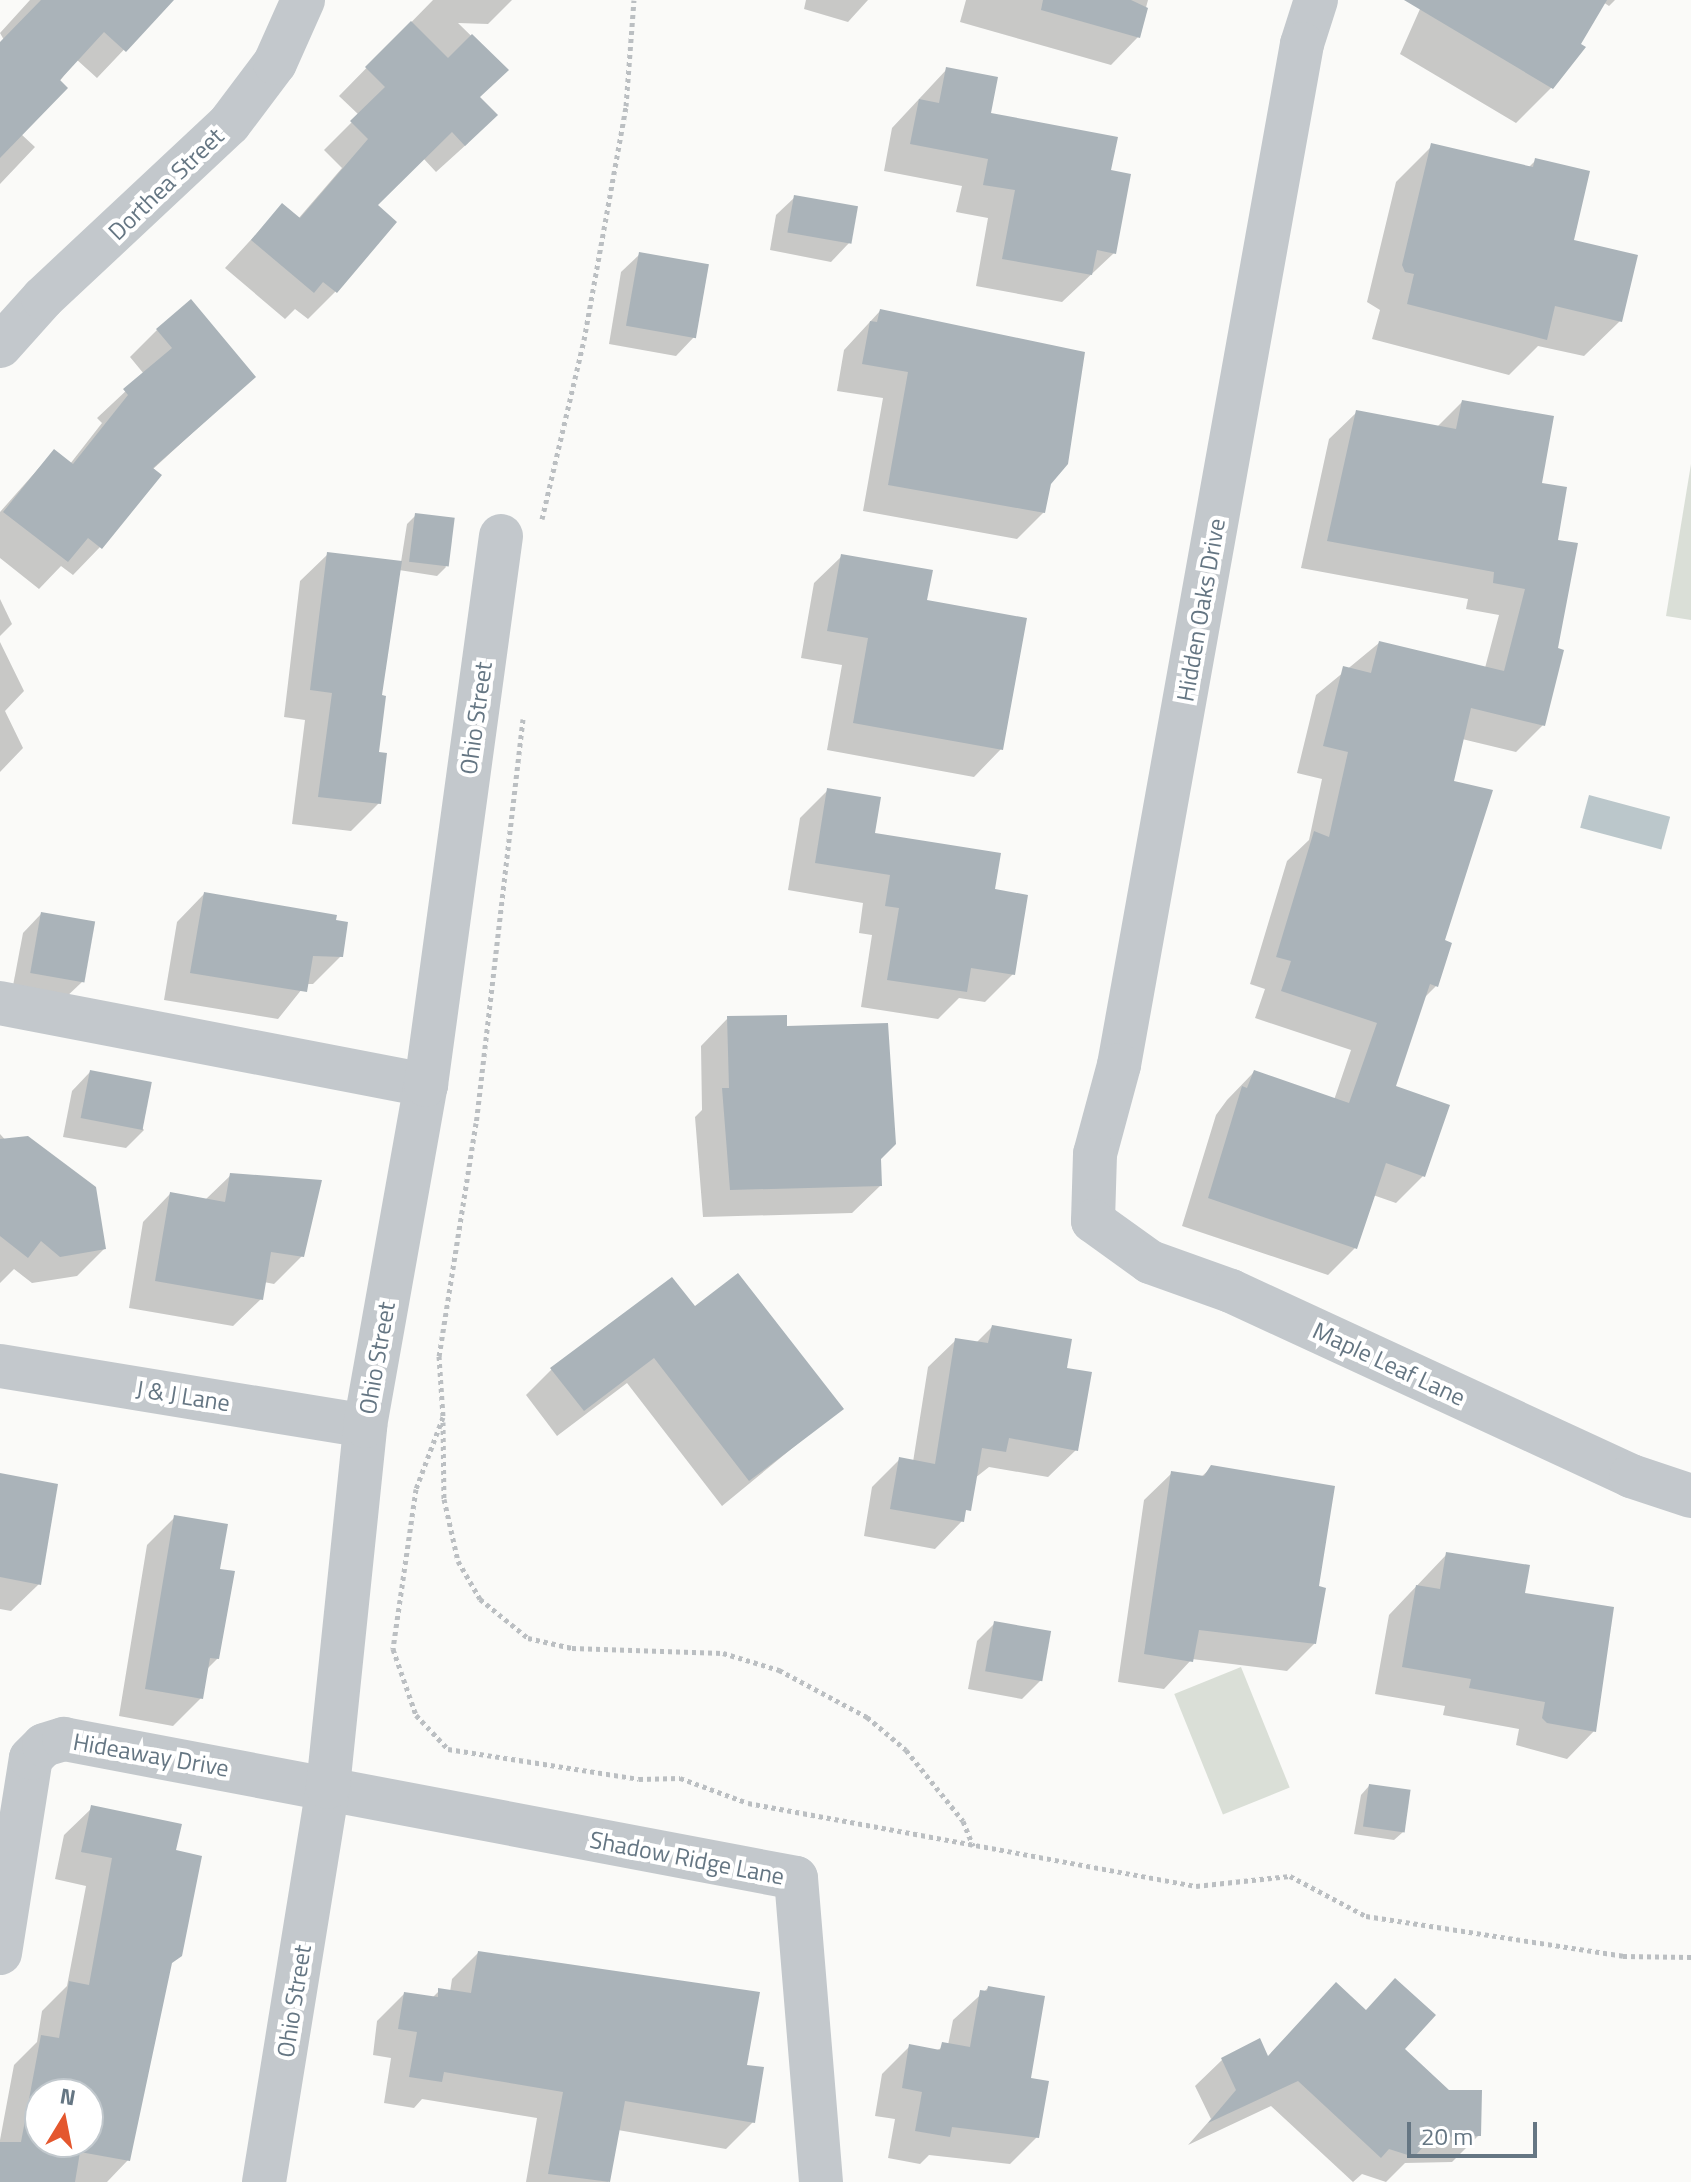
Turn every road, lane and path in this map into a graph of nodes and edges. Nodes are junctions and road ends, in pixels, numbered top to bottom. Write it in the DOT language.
graph roads {
  1 [pos="303,0"];
  2 [pos="634,0"];
  3 [pos="1316,0"];
  4 [pos="0,346"];
  5 [pos="521,532"];
  6 [pos="522,709"];
  7 [pos="0,1003"];
  8 [pos="426,1085"];
  9 [pos="1093,1221"];
  10 [pos="0,1366"];
  11 [pos="443,1417"];
  12 [pos="365,1426"];
  13 [pos="1691,1496"];
  14 [pos="328,1787"];
  15 [pos="973,1847"];
  16 [pos="0,1953"];
  17 [pos="1691,1957"];
  18 [pos="264,2182"];
  19 [pos="821,2182"];
  1 -- 4 [label="street, Dorthea Street"];
  2 -- 5 [label="path"];
  3 -- 9 [label="street, Hidden Oaks Drive"];
  5 -- 8 [label="street, Ohio Street"];
  6 -- 11 [label="path"];
  7 -- 8 [label="street"];
  8 -- 12 [label="street, Ohio Street"];
  9 -- 13 [label="street, Maple Leaf Lane"];
  10 -- 12 [label="street, J & J Lane"];
  11 -- 15 [label="path"];
  11 -- 15 [label="path"];
  12 -- 14 [label="street, Ohio Street"];
  14 -- 16 [label="street, Hideaway Drive"];
  14 -- 18 [label="street, Ohio Street"];
  14 -- 19 [label="street, Shadow Ridge Lane"];
  15 -- 17 [label="path"];
}
